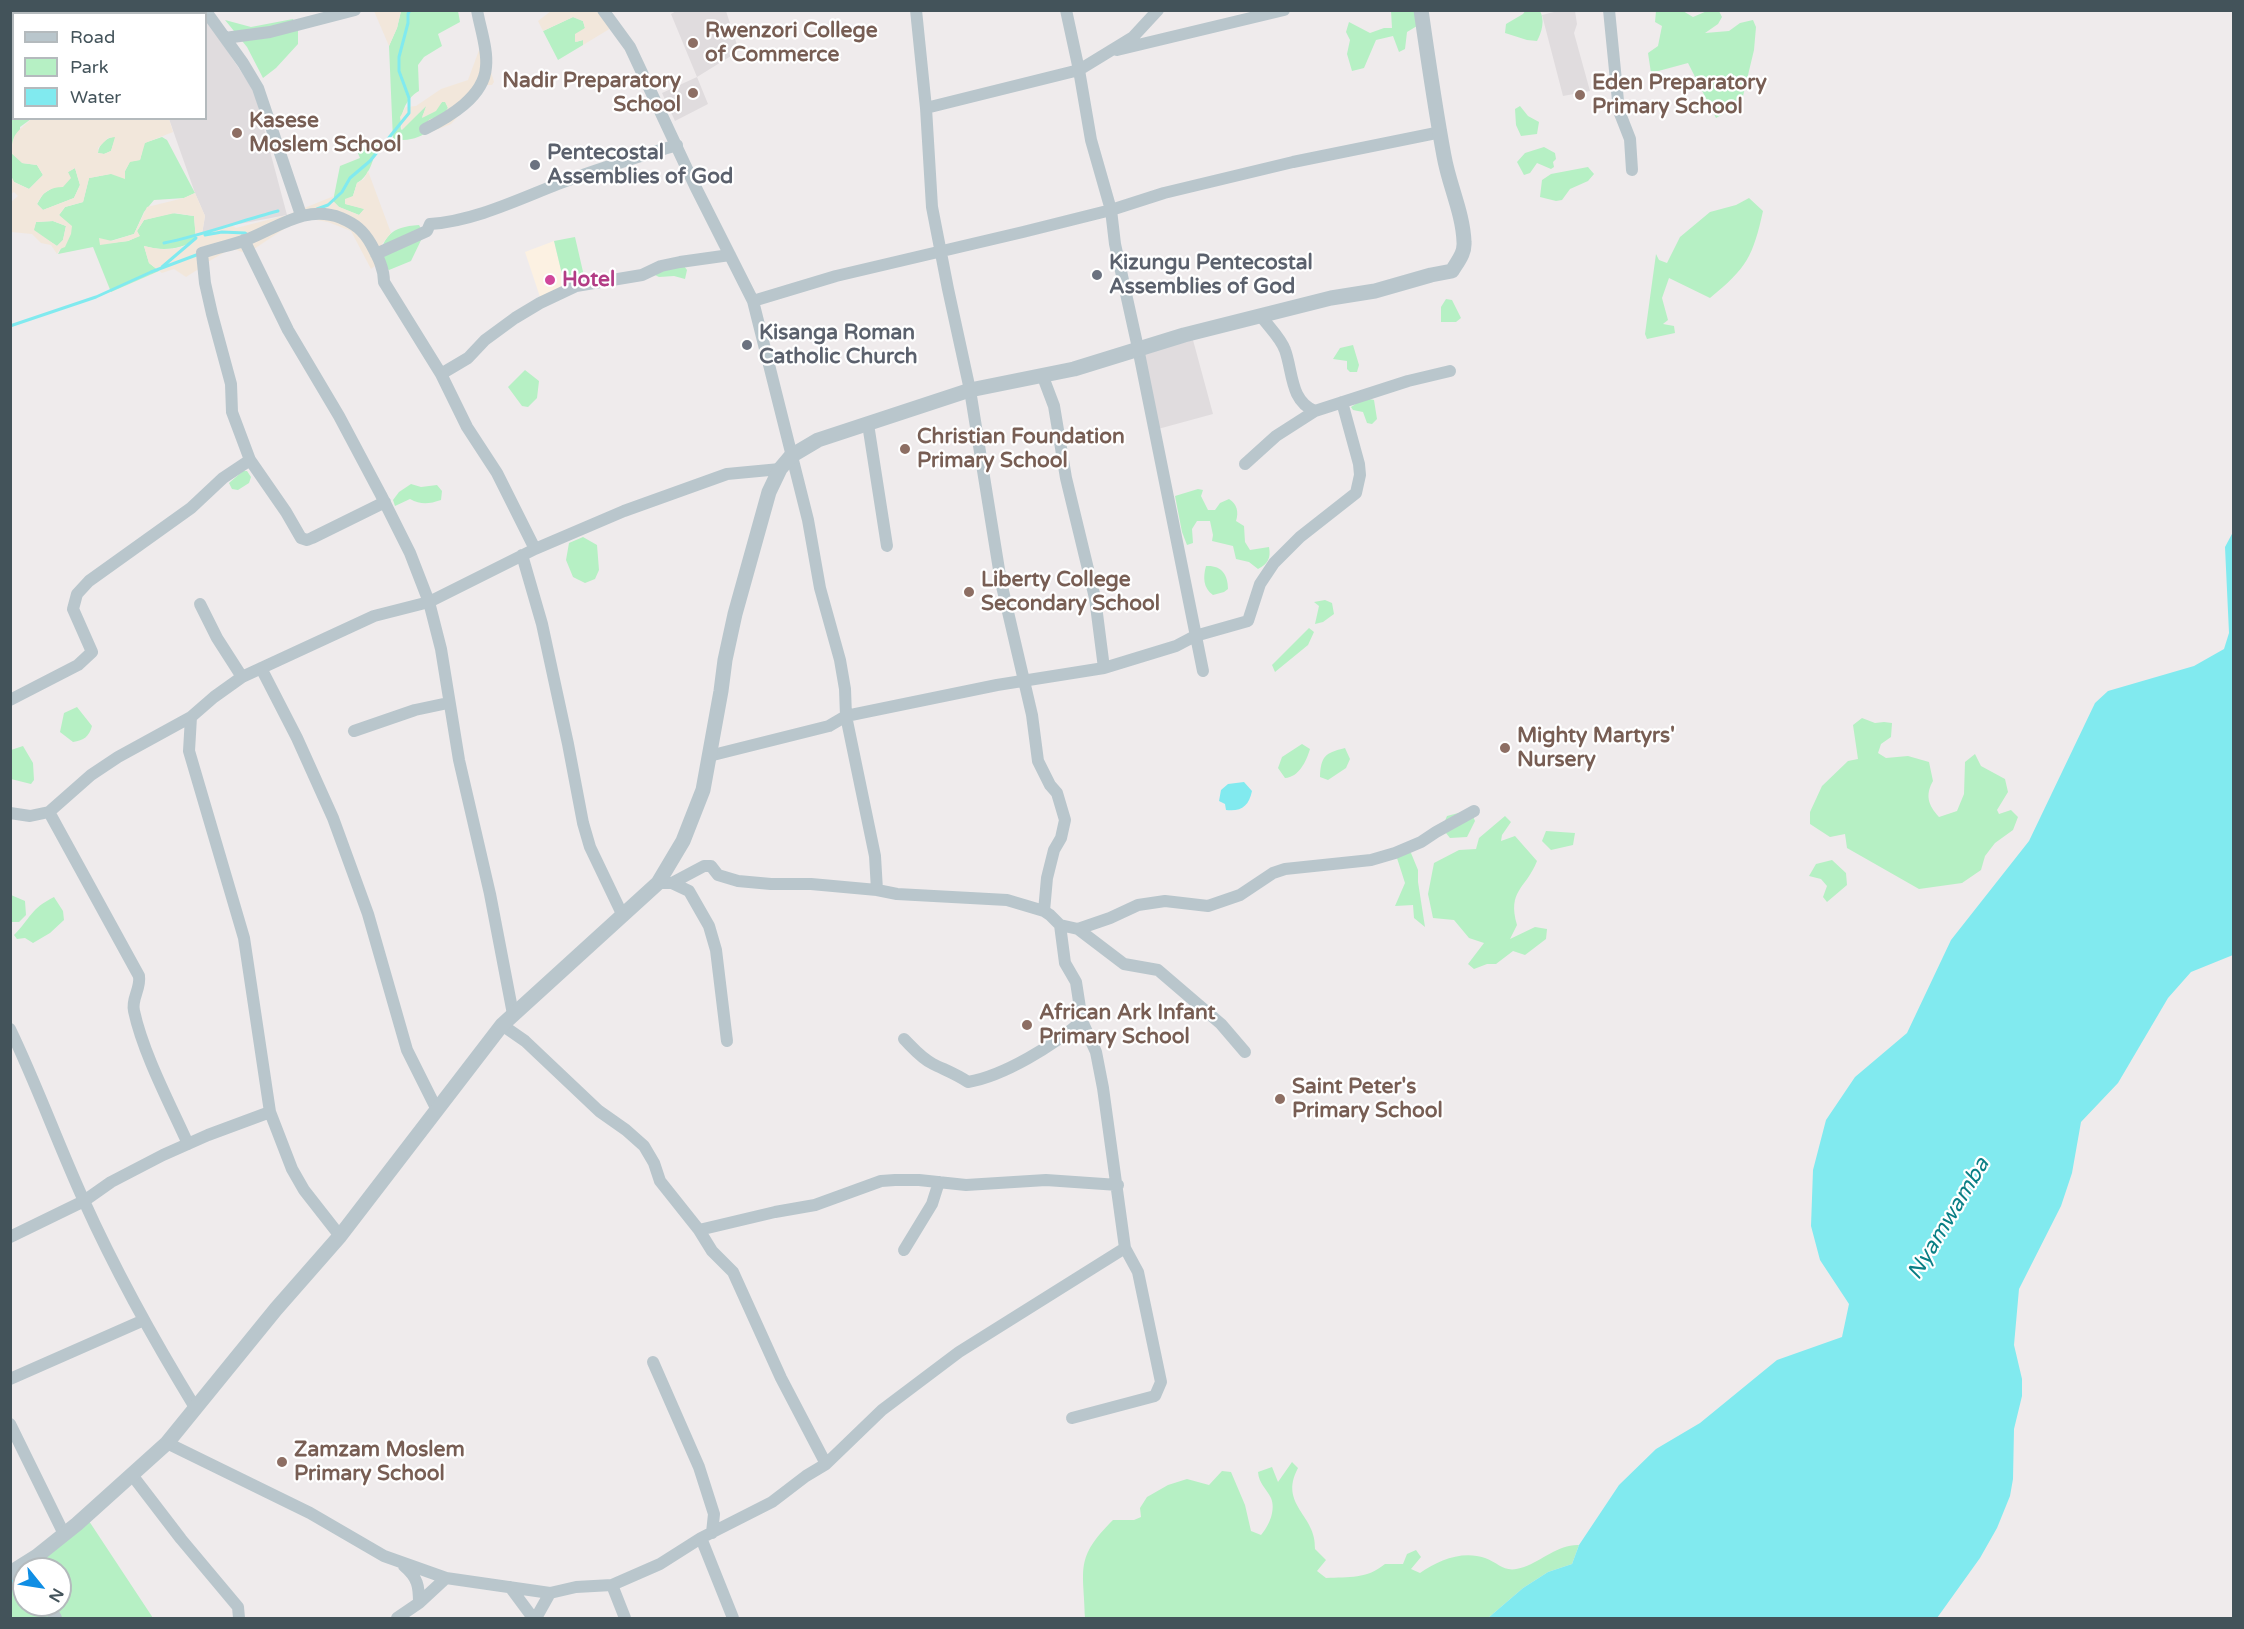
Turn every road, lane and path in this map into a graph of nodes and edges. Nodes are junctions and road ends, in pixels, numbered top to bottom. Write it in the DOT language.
graph roads {
  1 [pos="206,10"];
  2 [pos="355,10"];
  3 [pos="477,10"];
  4 [pos="603,10"];
  5 [pos="916,10"];
  6 [pos="1066,10"];
  7 [pos="1158,10"];
  8 [pos="1284,10"];
  9 [pos="1421,10"];
  10 [pos="1609,10"];
  11 [pos="225,38"];
  12 [pos="1113,51"];
  13 [pos="1079,70"];
  14 [pos="926,108"];
  15 [pos="425,129"];
  16 [pos="1441,132"];
  17 [pos="677,145"];
  18 [pos="1632,171"];
  19 [pos="1111,210"];
  20 [pos="301,215"];
  21 [pos="244,240"];
  22 [pos="941,252"];
  23 [pos="376,254"];
  24 [pos="730,255"];
  25 [pos="753,301"];
  26 [pos="1261,316"];
  27 [pos="1138,348"];
  28 [pos="1450,370"];
  29 [pos="441,374"];
  30 [pos="1043,376"];
  31 [pos="970,390"];
  32 [pos="1342,402"];
  33 [pos="1315,411"];
  34 [pos="868,424"];
  35 [pos="791,456"];
  36 [pos="250,460"];
  37 [pos="1245,464"];
  38 [pos="780,470"];
  39 [pos="385,502"];
  40 [pos="888,546"];
  41 [pos="535,549"];
  42 [pos="522,555"];
  43 [pos="429,602"];
  44 [pos="200,603"];
  45 [pos="1195,636"];
  46 [pos="261,668"];
  47 [pos="1104,668"];
  48 [pos="1203,671"];
  49 [pos="242,677"];
  50 [pos="1023,681"];
  51 [pos="10,700"];
  52 [pos="448,703"];
  53 [pos="846,716"];
  54 [pos="191,717"];
  55 [pos="354,731"];
  56 [pos="709,756"];
  57 [pos="1474,811"];
  58 [pos="49,812"];
  59 [pos="10,813"];
  60 [pos="665,883"];
  61 [pos="877,890"];
  62 [pos="1044,911"];
  63 [pos="623,916"];
  64 [pos="1060,925"];
  65 [pos="1078,929"];
  66 [pos="507,1020"];
  67 [pos="1082,1021"];
  68 [pos="10,1029"];
  69 [pos="904,1039"];
  70 [pos="727,1041"];
  71 [pos="1245,1052"];
  72 [pos="437,1110"];
  73 [pos="270,1112"];
  74 [pos="188,1144"];
  75 [pos="939,1182"];
  76 [pos="1118,1185"];
  77 [pos="84,1201"];
  78 [pos="699,1230"];
  79 [pos="340,1236"];
  80 [pos="10,1237"];
  81 [pos="1125,1248"];
  82 [pos="904,1250"];
  83 [pos="144,1320"];
  84 [pos="653,1362"];
  85 [pos="10,1379"];
  86 [pos="196,1409"];
  87 [pos="1072,1418"];
  88 [pos="10,1424"];
  89 [pos="167,1443"];
  90 [pos="826,1464"];
  91 [pos="132,1475"];
  92 [pos="64,1534"];
  93 [pos="706,1535"];
  94 [pos="36,1557"];
  95 [pos="399,1561"];
  96 [pos="446,1578"];
  97 [pos="612,1585"];
  98 [pos="510,1587"];
  99 [pos="550,1593"];
  100 [pos="419,1603"];
  101 [pos="239,1618"];
  102 [pos="398,1618"];
  103 [pos="534,1618"];
  104 [pos="625,1618"];
  105 [pos="733,1618"];
  1 -- 11 [label="street"];
  2 -- 11 [label="street"];
  3 -- 15 [label="street"];
  4 -- 17 [label="street"];
  5 -- 14 [label="street"];
  6 -- 13 [label="street"];
  7 -- 12 [label="street"];
  8 -- 12 [label="street"];
  9 -- 16 [label="street"];
  10 -- 18 [label="street"];
  11 -- 20 [label="street"];
  12 -- 13 [label="street"];
  13 -- 14 [label="street"];
  13 -- 19 [label="street"];
  14 -- 22 [label="street"];
  16 -- 19 [label="street"];
  16 -- 26 [label="street"];
  17 -- 23 [label="street"];
  17 -- 24 [label="street"];
  19 -- 22 [label="street"];
  19 -- 27 [label="street"];
  20 -- 21 [label="street"];
  20 -- 23 [label="street"];
  21 -- 36 [label="street"];
  21 -- 39 [label="street"];
  22 -- 25 [label="street"];
  22 -- 31 [label="street"];
  23 -- 29 [label="street"];
  24 -- 25 [label="street"];
  24 -- 29 [label="street"];
  25 -- 35 [label="street"];
  26 -- 27 [label="street"];
  26 -- 33 [label="street"];
  27 -- 30 [label="street"];
  27 -- 45 [label="street"];
  28 -- 32 [label="street"];
  29 -- 41 [label="street"];
  30 -- 31 [label="street"];
  30 -- 47 [label="street"];
  31 -- 34 [label="street"];
  31 -- 50 [label="street"];
  32 -- 33 [label="street"];
  32 -- 45 [label="street"];
  33 -- 37 [label="street"];
  34 -- 35 [label="street"];
  34 -- 40 [label="street"];
  35 -- 38 [label="street"];
  35 -- 53 [label="street"];
  36 -- 39 [label="street"];
  36 -- 51 [label="street"];
  38 -- 41 [label="street"];
  38 -- 56 [label="street"];
  39 -- 43 [label="street"];
  41 -- 42 [label="street"];
  42 -- 43 [label="street"];
  42 -- 63 [label="street"];
  43 -- 46 [label="street"];
  43 -- 52 [label="street"];
  44 -- 49 [label="street"];
  45 -- 47 [label="street"];
  45 -- 48 [label="street"];
  46 -- 49 [label="street"];
  46 -- 72 [label="street"];
  47 -- 50 [label="street"];
  49 -- 54 [label="street"];
  50 -- 53 [label="street"];
  50 -- 62 [label="street"];
  52 -- 55 [label="street"];
  52 -- 66 [label="street"];
  53 -- 56 [label="street"];
  53 -- 61 [label="street"];
  54 -- 58 [label="street"];
  54 -- 73 [label="street"];
  56 -- 60 [label="street"];
  57 -- 65 [label="street"];
  58 -- 59 [label="street"];
  58 -- 74 [label="street"];
  60 -- 61 [label="street"];
  60 -- 63 [label="street"];
  60 -- 70 [label="street"];
  61 -- 62 [label="street"];
  62 -- 64 [label="street"];
  63 -- 66 [label="street"];
  64 -- 65 [label="street"];
  64 -- 67 [label="street"];
  65 -- 71 [label="street"];
  66 -- 72 [label="street"];
  66 -- 78 [label="street"];
  67 -- 69 [label="street"];
  67 -- 76 [label="street"];
  68 -- 77 [label="street"];
  72 -- 79 [label="street"];
  73 -- 74 [label="street"];
  73 -- 79 [label="street"];
  74 -- 77 [label="street"];
  75 -- 76 [label="street"];
  75 -- 78 [label="street"];
  75 -- 82 [label="street"];
  76 -- 81 [label="street"];
  77 -- 80 [label="street"];
  77 -- 83 [label="street"];
  78 -- 90 [label="street"];
  79 -- 86 [label="street"];
  81 -- 87 [label="street"];
  81 -- 90 [label="street"];
  83 -- 85 [label="street"];
  83 -- 86 [label="street"];
  84 -- 93 [label="street"];
  86 -- 89 [label="street"];
  88 -- 92 [label="street"];
  89 -- 91 [label="street"];
  89 -- 95 [label="street"];
  90 -- 93 [label="street"];
  91 -- 92 [label="street"];
  91 -- 101 [label="street"];
  92 -- 94 [label="street"];
  93 -- 97 [label="street"];
  93 -- 105 [label="street"];
  95 -- 96 [label="street"];
  95 -- 100 [label="street"];
  96 -- 98 [label="street"];
  96 -- 100 [label="street"];
  97 -- 99 [label="street"];
  97 -- 104 [label="street"];
  98 -- 99 [label="street"];
  98 -- 103 [label="street"];
  99 -- 103 [label="street"];
  100 -- 102 [label="street"];
}
